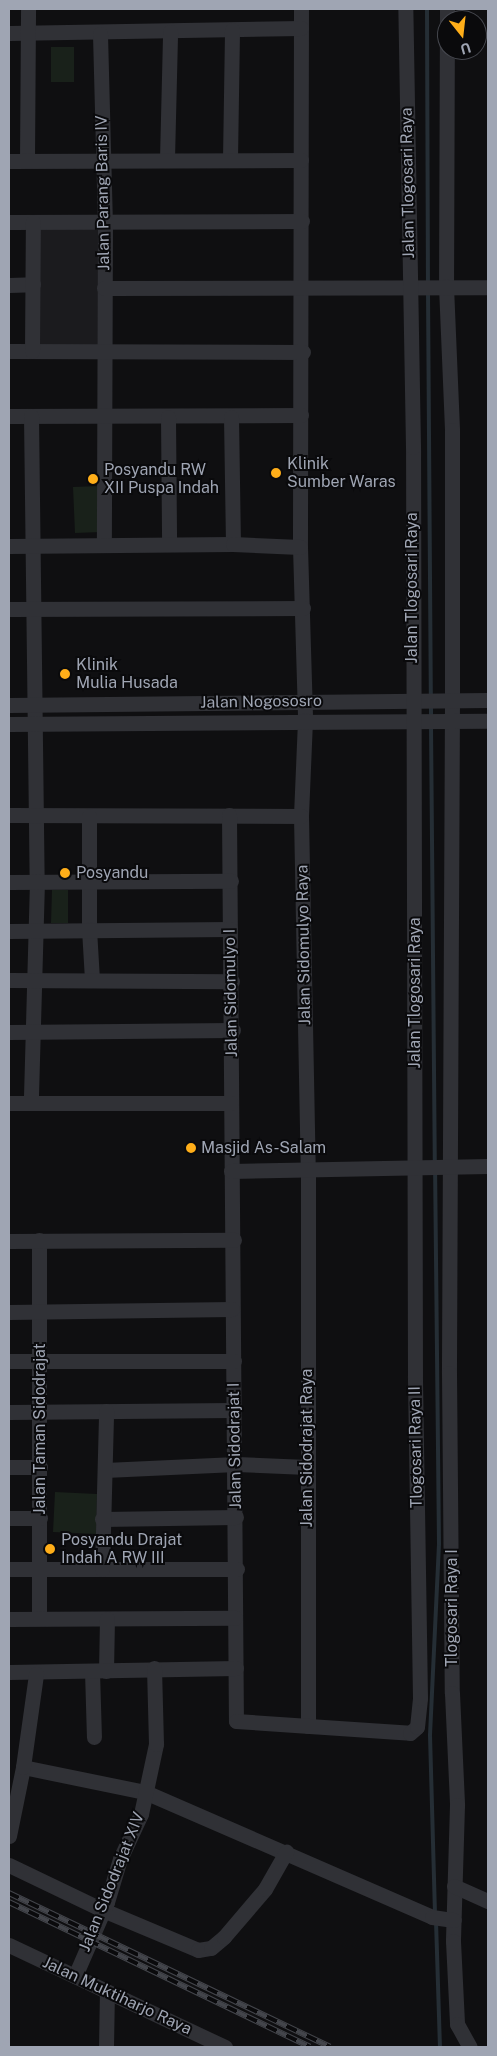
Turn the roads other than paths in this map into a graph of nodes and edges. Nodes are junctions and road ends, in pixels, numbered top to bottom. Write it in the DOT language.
graph roads {
  1 [pos="28,9"];
  2 [pos="301,9"];
  3 [pos="405,9"];
  4 [pos="447,9"];
  5 [pos="301,28"];
  6 [pos="232,30"];
  7 [pos="170,32"];
  8 [pos="9,33"];
  9 [pos="29,34"];
  10 [pos="100,34"];
  11 [pos="167,158"];
  12 [pos="230,159"];
  13 [pos="27,160"];
  14 [pos="301,160"];
  15 [pos="9,161"];
  16 [pos="102,161"];
  17 [pos="105,221"];
  18 [pos="302,221"];
  19 [pos="9,222"];
  20 [pos="33,222"];
  21 [pos="33,284"];
  22 [pos="9,285"];
  23 [pos="412,285"];
  24 [pos="442,286"];
  25 [pos="301,287"];
  26 [pos="488,287"];
  27 [pos="104,288"];
  28 [pos="9,351"];
  29 [pos="32,351"];
  30 [pos="104,352"];
  31 [pos="302,352"];
  32 [pos="104,415"];
  33 [pos="301,415"];
  34 [pos="9,416"];
  35 [pos="31,416"];
  36 [pos="168,417"];
  37 [pos="231,417"];
  38 [pos="169,544"];
  39 [pos="233,544"];
  40 [pos="104,545"];
  41 [pos="9,546"];
  42 [pos="31,546"];
  43 [pos="300,547"];
  44 [pos="303,608"];
  45 [pos="9,609"];
  46 [pos="34,609"];
  47 [pos="417,700"];
  48 [pos="450,700"];
  49 [pos="488,700"];
  50 [pos="304,701"];
  51 [pos="9,705"];
  52 [pos="36,705"];
  53 [pos="417,719"];
  54 [pos="450,719"];
  55 [pos="305,720"];
  56 [pos="488,721"];
  57 [pos="9,724"];
  58 [pos="37,724"];
  59 [pos="34,814"];
  60 [pos="9,815"];
  61 [pos="229,815"];
  62 [pos="89,816"];
  63 [pos="301,816"];
  64 [pos="37,881"];
  65 [pos="231,881"];
  66 [pos="9,882"];
  67 [pos="90,882"];
  68 [pos="89,928"];
  69 [pos="230,929"];
  70 [pos="9,930"];
  71 [pos="37,930"];
  72 [pos="34,979"];
  73 [pos="9,980"];
  74 [pos="92,980"];
  75 [pos="232,981"];
  76 [pos="233,1030"];
  77 [pos="33,1031"];
  78 [pos="9,1032"];
  79 [pos="9,1102"];
  80 [pos="31,1102"];
  81 [pos="231,1103"];
  82 [pos="448,1166"];
  83 [pos="488,1166"];
  84 [pos="419,1167"];
  85 [pos="308,1169"];
  86 [pos="231,1171"];
  87 [pos="9,1240"];
  88 [pos="39,1240"];
  89 [pos="234,1240"];
  90 [pos="232,1309"];
  91 [pos="9,1312"];
  92 [pos="39,1312"];
  93 [pos="40,1360"];
  94 [pos="9,1361"];
  95 [pos="234,1362"];
  96 [pos="106,1410"];
  97 [pos="233,1410"];
  98 [pos="9,1412"];
  99 [pos="40,1412"];
  100 [pos="236,1464"];
  101 [pos="9,1467"];
  102 [pos="40,1467"];
  103 [pos="307,1467"];
  104 [pos="105,1470"];
  105 [pos="236,1517"];
  106 [pos="9,1518"];
  107 [pos="40,1518"];
  108 [pos="102,1518"];
  109 [pos="9,1568"];
  110 [pos="40,1569"];
  111 [pos="102,1569"];
  112 [pos="237,1569"];
  113 [pos="39,1618"];
  114 [pos="235,1618"];
  115 [pos="9,1619"];
  116 [pos="107,1619"];
  117 [pos="154,1668"];
  118 [pos="236,1668"];
  119 [pos="99,1671"];
  120 [pos="9,1672"];
  121 [pos="36,1674"];
  122 [pos="308,1726"];
  123 [pos="94,1737"];
  124 [pos="23,1767"];
  125 [pos="145,1792"];
  126 [pos="9,1836"];
  127 [pos="286,1852"];
  128 [pos="9,1865"];
  129 [pos="454,1886"];
  130 [pos="488,1901"];
  131 [pos="103,1910"];
  132 [pos="444,1918"];
  133 [pos="9,1945"];
  134 [pos="75,1976"];
  135 [pos="107,1992"];
  136 [pos="206,2043"];
  137 [pos="106,2047"];
  138 [pos="225,2047"];
  139 [pos="470,2047"];
  1 -- 9 [label="street"];
  2 -- 5 [label="street, Jalan Sidomulyo Raya"];
  3 -- 23 [label="street, Jalan Tlogosari Raya"];
  4 -- 24 [label="street"];
  5 -- 6 [label="street"];
  5 -- 14 [label="street, Jalan Sidomulyo Raya"];
  6 -- 7 [label="street"];
  6 -- 12 [label="street"];
  7 -- 10 [label="street"];
  7 -- 11 [label="street"];
  8 -- 9 [label="street"];
  9 -- 10 [label="street"];
  9 -- 13 [label="street"];
  10 -- 16 [label="street, Jalan Parang Baris IV"];
  11 -- 12 [label="street"];
  11 -- 16 [label="street"];
  12 -- 14 [label="street"];
  13 -- 15 [label="street"];
  13 -- 16 [label="street"];
  14 -- 18 [label="street, Jalan Sidomulyo Raya"];
  16 -- 17 [label="street, Jalan Parang Baris IV"];
  17 -- 18 [label="street"];
  17 -- 20 [label="street"];
  17 -- 27 [label="street, Jalan Parang Baris IV"];
  18 -- 25 [label="street, Jalan Sidomulyo Raya"];
  19 -- 20 [label="street"];
  20 -- 21 [label="street"];
  21 -- 22 [label="street"];
  21 -- 29 [label="street"];
  23 -- 24 [label="street"];
  23 -- 25 [label="street"];
  23 -- 47 [label="street, Jalan Tlogosari Raya"];
  24 -- 26 [label="street"];
  24 -- 48 [label="street"];
  25 -- 27 [label="street"];
  25 -- 31 [label="street, Jalan Sidomulyo Raya"];
  27 -- 30 [label="street, Jalan Parang Baris IV"];
  28 -- 29 [label="street"];
  29 -- 30 [label="street"];
  30 -- 31 [label="street"];
  30 -- 32 [label="street, Jalan Parang Baris IV"];
  31 -- 33 [label="street, Jalan Sidomulyo Raya"];
  32 -- 35 [label="street"];
  32 -- 36 [label="street"];
  32 -- 40 [label="street, Jalan Parang Baris IV"];
  33 -- 37 [label="street"];
  33 -- 43 [label="street, Jalan Sidomulyo Raya"];
  34 -- 35 [label="street"];
  35 -- 42 [label="street"];
  36 -- 37 [label="street"];
  36 -- 38 [label="street"];
  37 -- 39 [label="street"];
  38 -- 39 [label="street"];
  38 -- 40 [label="street"];
  39 -- 43 [label="street"];
  40 -- 42 [label="street"];
  41 -- 42 [label="street"];
  42 -- 46 [label="street"];
  43 -- 44 [label="street, Jalan Sidomulyo Raya"];
  44 -- 46 [label="street"];
  44 -- 50 [label="street, Jalan Sidomulyo Raya"];
  45 -- 46 [label="street"];
  46 -- 52 [label="street"];
  47 -- 48 [label="street, Jalan Nogososro"];
  47 -- 50 [label="street, Jalan Nogososro"];
  47 -- 53 [label="street, Jalan Tlogosari Raya"];
  48 -- 49 [label="street, Jalan Nogososro"];
  48 -- 54 [label="street"];
  50 -- 52 [label="street, Jalan Nogososro"];
  50 -- 55 [label="street, Jalan Sidomulyo Raya"];
  51 -- 52 [label="street, Jalan Nogososro"];
  52 -- 58 [label="street"];
  53 -- 54 [label="street, Jalan Nogososro"];
  53 -- 55 [label="street, Jalan Nogososro"];
  53 -- 84 [label="street, Jalan Tlogosari Raya"];
  54 -- 56 [label="street, Jalan Nogososro"];
  54 -- 82 [label="street"];
  55 -- 58 [label="street, Jalan Nogososro"];
  55 -- 63 [label="street, Jalan Sidomulyo Raya"];
  57 -- 58 [label="street, Jalan Nogososro"];
  58 -- 59 [label="street"];
  59 -- 60 [label="street"];
  59 -- 62 [label="street"];
  59 -- 64 [label="street"];
  61 -- 62 [label="street"];
  61 -- 63 [label="street"];
  61 -- 65 [label="street, Jalan Sidomulyo I"];
  62 -- 67 [label="street"];
  63 -- 85 [label="street, Jalan Sidomulyo Raya"];
  64 -- 66 [label="street"];
  64 -- 67 [label="street"];
  64 -- 71 [label="street"];
  65 -- 67 [label="street"];
  65 -- 69 [label="street, Jalan Sidomulyo I"];
  67 -- 68 [label="street"];
  68 -- 69 [label="street"];
  68 -- 71 [label="street"];
  68 -- 74 [label="street"];
  69 -- 75 [label="street, Jalan Sidomulyo I"];
  70 -- 71 [label="street"];
  71 -- 72 [label="street"];
  72 -- 73 [label="street"];
  72 -- 74 [label="street"];
  72 -- 77 [label="street"];
  74 -- 75 [label="street"];
  75 -- 76 [label="street, Jalan Sidomulyo I"];
  76 -- 77 [label="street"];
  76 -- 81 [label="street, Jalan Sidomulyo I"];
  77 -- 78 [label="street"];
  77 -- 80 [label="street"];
  79 -- 80 [label="street"];
  80 -- 81 [label="street"];
  81 -- 86 [label="street, Jalan Sidomulyo I"];
  82 -- 83 [label="street"];
  82 -- 84 [label="street"];
  82 -- 129 [label="street, Tlogosari Raya I"];
  84 -- 85 [label="street"];
  84 -- 122 [label="street, Tlogosari Raya II"];
  85 -- 86 [label="street"];
  85 -- 103 [label="street, Jalan Sidodrajat Raya"];
  86 -- 89 [label="street, Jalan Sidodrajat I"];
  87 -- 88 [label="street"];
  88 -- 89 [label="street"];
  88 -- 92 [label="street, Jalan Taman Sidodrajat"];
  89 -- 90 [label="street, Jalan Sidodrajat I"];
  90 -- 92 [label="street"];
  90 -- 95 [label="street, Jalan Sidodrajat I"];
  91 -- 92 [label="street"];
  92 -- 93 [label="street, Jalan Taman Sidodrajat"];
  93 -- 94 [label="street"];
  93 -- 95 [label="street"];
  93 -- 99 [label="street, Jalan Taman Sidodrajat"];
  95 -- 97 [label="street, Jalan Sidodrajat I"];
  96 -- 97 [label="street"];
  96 -- 99 [label="street"];
  96 -- 104 [label="street"];
  97 -- 100 [label="street, Jalan Sidodrajat I"];
  98 -- 99 [label="street"];
  99 -- 102 [label="street, Jalan Taman Sidodrajat"];
  100 -- 103 [label="street"];
  100 -- 104 [label="street"];
  100 -- 105 [label="street, Jalan Sidodrajat I"];
  101 -- 102 [label="street"];
  102 -- 107 [label="street, Jalan Taman Sidodrajat"];
  103 -- 122 [label="street, Jalan Sidodrajat Raya"];
  104 -- 108 [label="street"];
  105 -- 108 [label="street"];
  105 -- 112 [label="street, Jalan Sidodrajat I"];
  106 -- 107 [label="street"];
  107 -- 110 [label="street, Jalan Taman Sidodrajat"];
  108 -- 111 [label="street"];
  109 -- 110 [label="street"];
  110 -- 111 [label="street"];
  110 -- 113 [label="street, Jalan Taman Sidodrajat"];
  111 -- 112 [label="street"];
  112 -- 114 [label="street, Jalan Sidodrajat I"];
  113 -- 115 [label="street"];
  113 -- 116 [label="street"];
  114 -- 116 [label="street"];
  114 -- 118 [label="street, Jalan Sidodrajat I"];
  116 -- 119 [label="street"];
  117 -- 118 [label="street"];
  117 -- 119 [label="street"];
  117 -- 125 [label="street, Jalan Sidodrajat XIV"];
  118 -- 122 [label="street, Jalan Sidodrajat I"];
  119 -- 121 [label="street"];
  119 -- 123 [label="street"];
  120 -- 121 [label="street"];
  121 -- 124 [label="street"];
  124 -- 125 [label="street"];
  124 -- 126 [label="street"];
  125 -- 127 [label="street"];
  125 -- 131 [label="street, Jalan Sidodrajat XIV"];
  127 -- 131 [label="street"];
  127 -- 132 [label="street"];
  128 -- 131 [label="street"];
  129 -- 130 [label="street"];
  129 -- 132 [label="street, Tlogosari Raya I"];
  131 -- 134 [label="street, Jalan Sidodrajat XIV"];
  132 -- 139 [label="street, Tlogosari Raya I"];
  133 -- 134 [label="street, Jalan Muktiharjo Raya"];
  134 -- 135 [label="street, Jalan Muktiharjo Raya"];
  135 -- 136 [label="street, Jalan Muktiharjo Raya"];
  135 -- 137 [label="street"];
  136 -- 138 [label="street, Jalan Muktiharjo Raya"];
}
